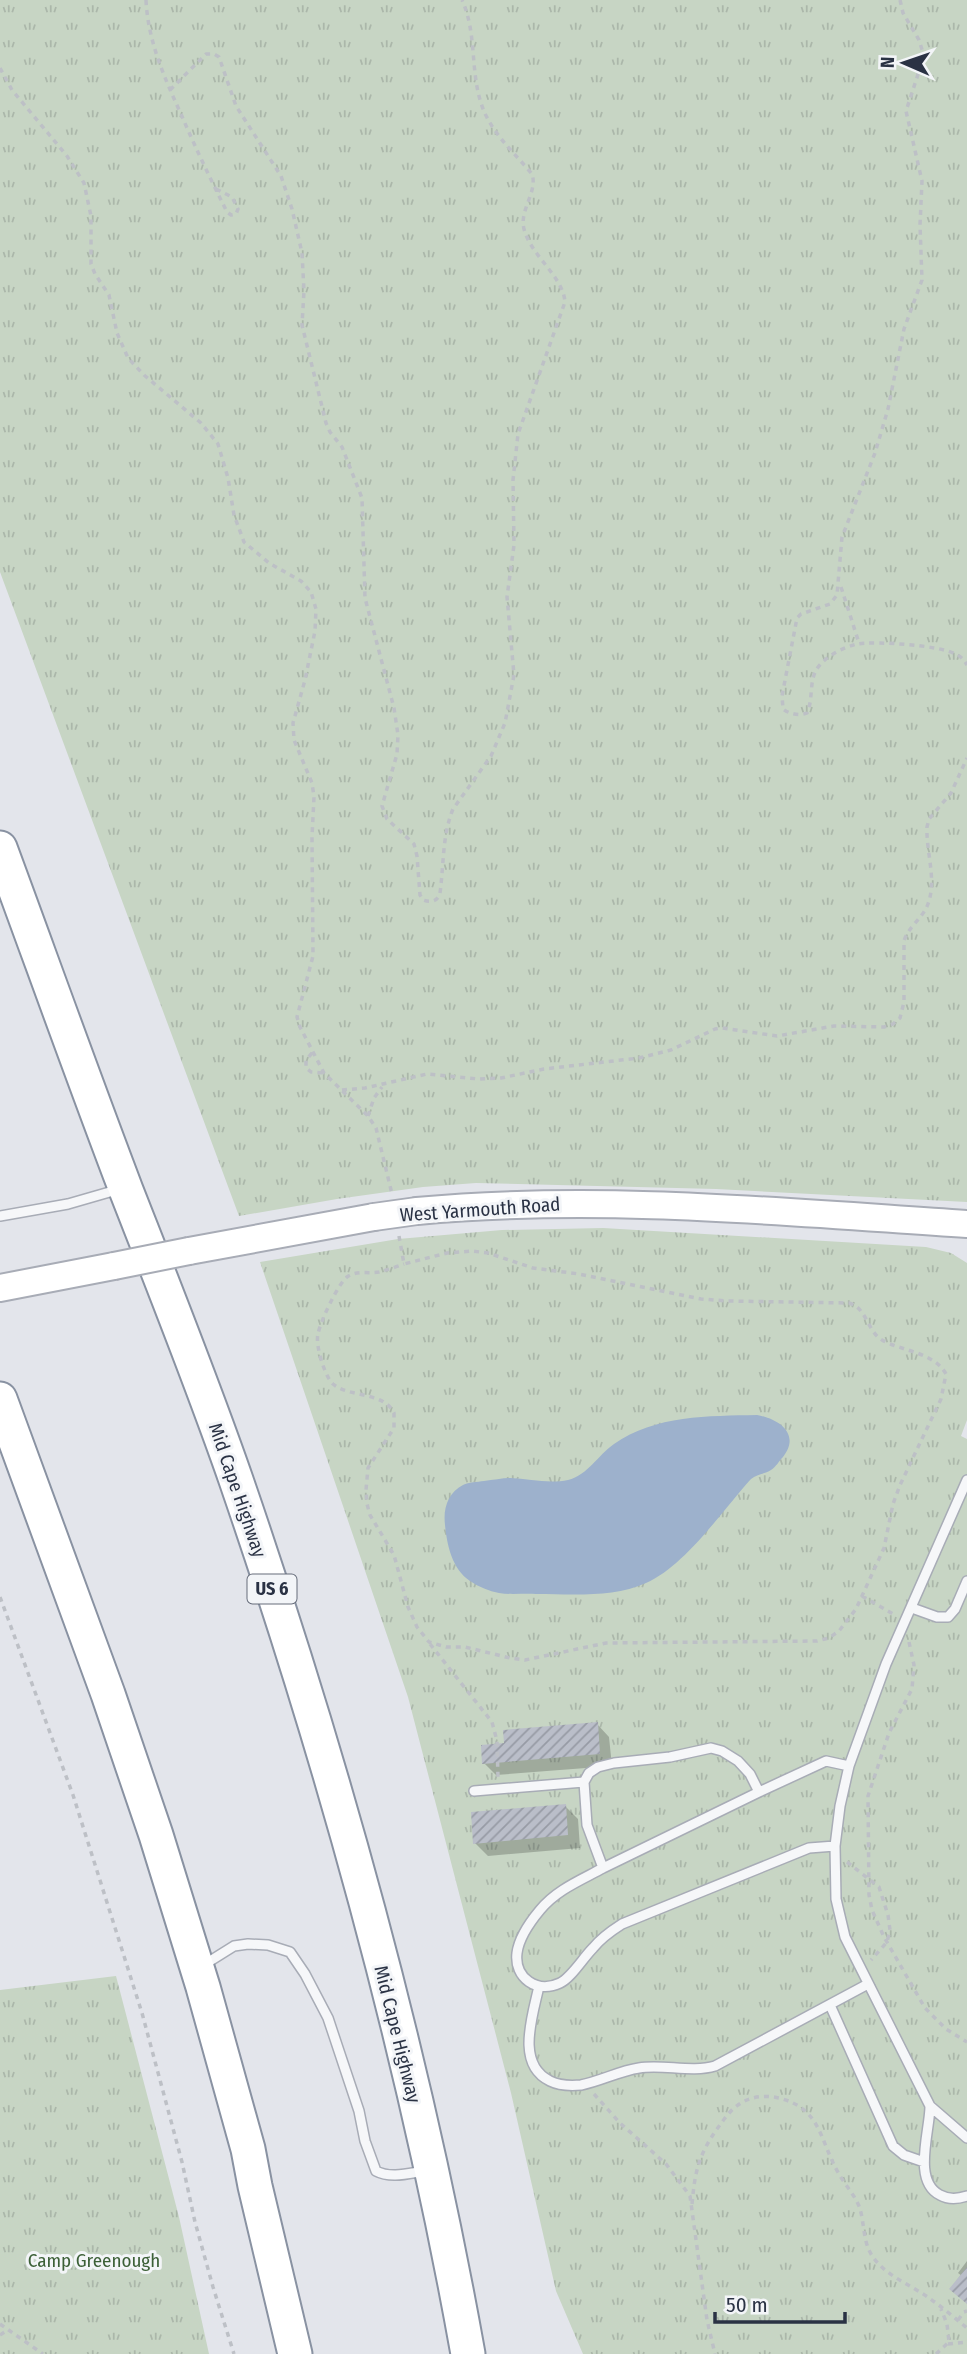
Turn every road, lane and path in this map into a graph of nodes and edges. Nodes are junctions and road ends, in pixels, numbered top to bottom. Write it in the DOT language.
graph roads {
  1 [pos="146,0"];
  2 [pos="462,0"];
  3 [pos="900,0"];
  4 [pos="0,68"];
  5 [pos="170,90"];
  6 [pos="216,189"];
  7 [pos="840,582"];
  8 [pos="859,644"];
  9 [pos="967,665"];
  10 [pos="967,758"];
  11 [pos="0,848"];
  12 [pos="312,1053"];
  13 [pos="324,1073"];
  14 [pos="384,1085"];
  15 [pos="341,1090"];
  16 [pos="368,1116"];
  17 [pos="125,1187"];
  18 [pos="392,1197"];
  19 [pos="0,1216"];
  20 [pos="396,1217"];
  21 [pos="967,1223"];
  22 [pos="404,1264"];
  23 [pos="0,1288"];
  24 [pos="0,1399"];
  25 [pos="967,1480"];
  26 [pos="964,1498"];
  27 [pos="967,1581"];
  28 [pos="862,1596"];
  29 [pos="0,1597"];
  30 [pos="912,1608"];
  31 [pos="903,1629"];
  32 [pos="429,1642"];
  33 [pos="849,1766"];
  34 [pos="584,1782"];
  35 [pos="499,1790"];
  36 [pos="474,1791"];
  37 [pos="759,1792"];
  38 [pos="835,1849"];
  39 [pos="603,1868"];
  40 [pos="868,1878"];
  41 [pos="887,1942"];
  42 [pos="197,1969"];
  43 [pos="861,1970"];
  44 [pos="868,1984"];
  45 [pos="539,1986"];
  46 [pos="830,2005"];
  47 [pos="967,2042"];
  48 [pos="586,2084"];
  49 [pos="930,2106"];
  50 [pos="967,2138"];
  51 [pos="925,2162"];
  52 [pos="430,2170"];
  53 [pos="967,2196"];
  54 [pos="692,2204"];
  55 [pos="940,2307"];
  56 [pos="967,2311"];
  57 [pos="958,2320"];
  58 [pos="0,2324"];
  59 [pos="967,2328"];
  60 [pos="8,2330"];
  61 [pos="0,2335"];
  62 [pos="967,2342"];
  63 [pos="947,2344"];
  64 [pos="43,2354"];
  65 [pos="234,2354"];
  66 [pos="295,2354"];
  67 [pos="468,2354"];
  68 [pos="715,2354"];
  69 [pos="936,2354"];
  1 -- 5 [label="path"];
  2 -- 5 [label="path"];
  3 -- 7 [label="path"];
  4 -- 12 [label="path"];
  5 -- 6 [label="path"];
  6 -- 6 [label="path"];
  7 -- 8 [label="path"];
  7 -- 8 [label="path"];
  8 -- 9 [label="path"];
  10 -- 14 [label="path"];
  11 -- 17 [label="highway, Mid Cape Highway / US 6"];
  12 -- 13 [label="path"];
  12 -- 13 [label="path"];
  13 -- 15 [label="path"];
  14 -- 15 [label="path"];
  14 -- 16 [label="path"];
  15 -- 16 [label="path"];
  16 -- 18 [label="path"];
  17 -- 19 [label="lane"];
  17 -- 52 [label="highway, Mid Cape Highway / US 6"];
  20 -- 21 [label="main road, West Yarmouth Road"];
  20 -- 22 [label="path"];
  20 -- 23 [label="main road, West Yarmouth Road, bridge"];
  22 -- 28 [label="path"];
  22 -- 32 [label="path"];
  24 -- 42 [label="highway"];
  25 -- 26 [label="lane"];
  26 -- 30 [label="lane"];
  27 -- 30 [label="lane"];
  28 -- 31 [label="path"];
  28 -- 32 [label="path"];
  29 -- 65 [label="path"];
  30 -- 31 [label="lane"];
  31 -- 33 [label="lane"];
  31 -- 40 [label="path"];
  32 -- 35 [label="path"];
  33 -- 37 [label="lane"];
  33 -- 38 [label="lane"];
  34 -- 35 [label="lane"];
  34 -- 37 [label="lane"];
  34 -- 39 [label="lane"];
  35 -- 36 [label="lane"];
  37 -- 39 [label="lane"];
  38 -- 40 [label="path"];
  38 -- 43 [label="lane"];
  38 -- 45 [label="lane"];
  39 -- 45 [label="lane"];
  40 -- 41 [label="path"];
  40 -- 41 [label="path"];
  41 -- 43 [label="path"];
  41 -- 47 [label="path"];
  42 -- 52 [label="lane"];
  42 -- 66 [label="highway"];
  43 -- 44 [label="lane"];
  44 -- 46 [label="lane"];
  44 -- 49 [label="lane"];
  45 -- 48 [label="lane"];
  46 -- 48 [label="lane"];
  46 -- 51 [label="lane"];
  48 -- 54 [label="path"];
  49 -- 50 [label="lane"];
  49 -- 51 [label="lane"];
  51 -- 53 [label="lane"];
  52 -- 67 [label="highway, Mid Cape Highway / US 6"];
  54 -- 55 [label="path"];
  54 -- 68 [label="path"];
  55 -- 57 [label="path"];
  55 -- 63 [label="path"];
  56 -- 57 [label="path"];
  57 -- 59 [label="path"];
  58 -- 60 [label="path"];
  60 -- 61 [label="path"];
  60 -- 64 [label="path"];
  62 -- 63 [label="path"];
  63 -- 69 [label="path"];
}
